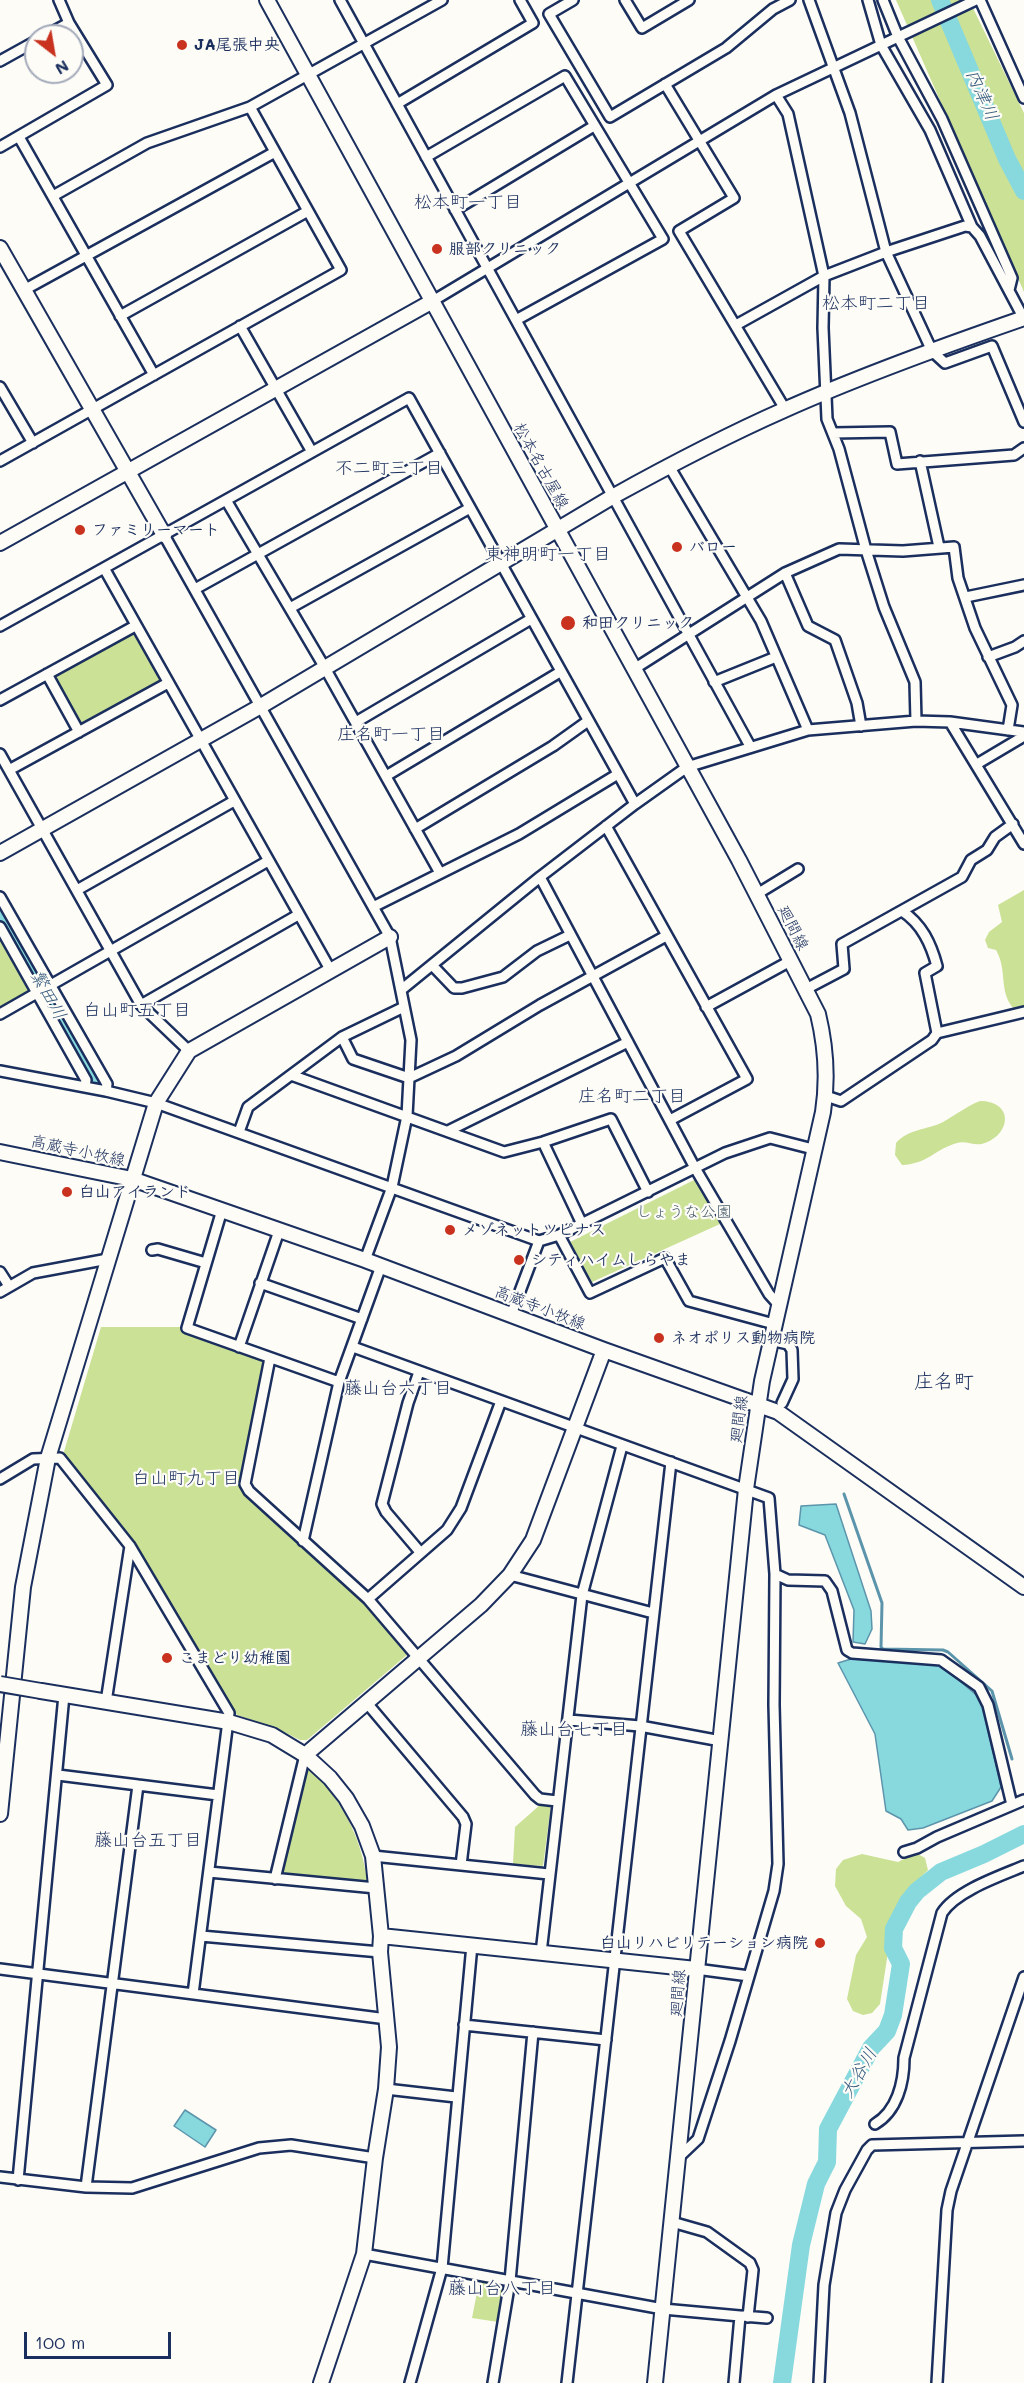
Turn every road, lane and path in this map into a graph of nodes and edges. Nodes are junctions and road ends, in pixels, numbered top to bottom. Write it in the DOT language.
graph roads {
  1 [pos="59,0"];
  2 [pos="267,0"];
  3 [pos="340,0"];
  4 [pos="442,0"];
  5 [pos="520,0"];
  6 [pos="573,0"];
  7 [pos="625,0"];
  8 [pos="689,0"];
  9 [pos="767,0"];
  10 [pos="790,0"];
  11 [pos="809,0"];
  12 [pos="868,0"];
  13 [pos="883,0"];
  14 [pos="976,0"];
  15 [pos="773,9"];
  16 [pos="69,23"];
  17 [pos="902,35"];
  18 [pos="364,44"];
  19 [pos="881,45"];
  20 [pos="24,48"];
  21 [pos="0,61"];
  22 [pos="833,69"];
  23 [pos="307,76"];
  24 [pos="1014,76"];
  25 [pos="665,84"];
  26 [pos="1024,88"];
  27 [pos="776,96"];
  28 [pos="1024,98"];
  29 [pos="397,104"];
  30 [pos="250,107"];
  31 [pos="594,126"];
  32 [pos="19,137"];
  33 [pos="700,140"];
  34 [pos="0,147"];
  35 [pos="275,152"];
  36 [pos="426,157"];
  37 [pos="630,183"];
  38 [pos="53,196"];
  39 [pos="455,210"];
  40 [pos="308,211"];
  41 [pos="972,227"];
  42 [pos="0,248"];
  43 [pos="886,252"];
  44 [pos="86,256"];
  45 [pos="488,269"];
  46 [pos="824,276"];
  47 [pos="24,290"];
  48 [pos="1009,290"];
  49 [pos="431,302"];
  50 [pos="120,316"];
  51 [pos="1024,318"];
  52 [pos="516,320"];
  53 [pos="736,325"];
  54 [pos="240,326"];
  55 [pos="932,351"];
  56 [pos="154,375"];
  57 [pos="0,387"];
  58 [pos="276,389"];
  59 [pos="825,392"];
  60 [pos="785,409"];
  61 [pos="93,410"];
  62 [pos="1024,422"];
  63 [pos="833,433"];
  64 [pos="33,443"];
  65 [pos="1024,448"];
  66 [pos="312,452"];
  67 [pos="440,453"];
  68 [pos="920,460"];
  69 [pos="0,461"];
  70 [pos="669,466"];
  71 [pos="128,472"];
  72 [pos="612,497"];
  73 [pos="226,500"];
  74 [pos="470,508"];
  75 [pos="557,529"];
  76 [pos="164,535"];
  77 [pos="0,543"];
  78 [pos="939,548"];
  79 [pos="866,550"];
  80 [pos="258,554"];
  81 [pos="501,563"];
  82 [pos="104,568"];
  83 [pos="785,573"];
  84 [pos="1024,585"];
  85 [pos="195,589"];
  86 [pos="966,597"];
  87 [pos="747,599"];
  88 [pos="290,608"];
  89 [pos="531,619"];
  90 [pos="0,626"];
  91 [pos="135,626"];
  92 [pos="689,635"];
  93 [pos="1024,641"];
  94 [pos="776,657"];
  95 [pos="988,657"];
  96 [pos="325,668"];
  97 [pos="634,669"];
  98 [pos="561,672"];
  99 [pos="47,674"];
  100 [pos="714,682"];
  101 [pos="168,683"];
  102 [pos="0,700"];
  103 [pos="261,706"];
  104 [pos="588,721"];
  105 [pos="916,721"];
  106 [pos="356,722"];
  107 [pos="950,722"];
  108 [pos="861,726"];
  109 [pos="808,730"];
  110 [pos="1008,730"];
  111 [pos="79,732"];
  112 [pos="1024,732"];
  113 [pos="1024,736"];
  114 [pos="200,740"];
  115 [pos="750,747"];
  116 [pos="0,754"];
  117 [pos="977,764"];
  118 [pos="687,767"];
  119 [pos="9,770"];
  120 [pos="618,774"];
  121 [pos="386,776"];
  122 [pos="234,801"];
  123 [pos="635,804"];
  124 [pos="1013,824"];
  125 [pos="606,826"];
  126 [pos="42,829"];
  127 [pos="415,829"];
  128 [pos="1024,843"];
  129 [pos="0,853"];
  130 [pos="268,861"];
  131 [pos="798,869"];
  132 [pos="440,873"];
  133 [pos="540,877"];
  134 [pos="77,890"];
  135 [pos="757,894"];
  136 [pos="0,897"];
  137 [pos="373,907"];
  138 [pos="902,911"];
  139 [pos="298,915"];
  140 [pos="0,927"];
  141 [pos="570,935"];
  142 [pos="666,936"];
  143 [pos="390,937"];
  144 [pos="111,951"];
  145 [pos="792,960"];
  146 [pos="432,965"];
  147 [pos="331,971"];
  148 [pos="592,977"];
  149 [pos="50,985"];
  150 [pos="806,989"];
  151 [pos="401,990"];
  152 [pos="37,993"];
  153 [pos="141,1005"];
  154 [pos="404,1007"];
  155 [pos="706,1008"];
  156 [pos="1024,1012"];
  157 [pos="0,1014"];
  158 [pos="937,1034"];
  159 [pos="342,1037"];
  160 [pos="628,1042"];
  161 [pos="189,1051"];
  162 [pos="0,1071"];
  163 [pos="291,1075"];
  164 [pos="409,1078"];
  165 [pos="85,1087"];
  166 [pos="106,1091"];
  167 [pos="826,1096"];
  168 [pos="156,1103"];
  169 [pos="407,1116"];
  170 [pos="670,1120"];
  171 [pos="448,1131"];
  172 [pos="239,1132"];
  173 [pos="543,1142"];
  174 [pos="813,1149"];
  175 [pos="0,1152"];
  176 [pos="695,1168"];
  177 [pos="132,1179"];
  178 [pos="392,1187"];
  179 [pos="648,1192"];
  180 [pos="222,1210"];
  181 [pos="582,1224"];
  182 [pos="279,1231"];
  183 [pos="559,1235"];
  184 [pos="539,1241"];
  185 [pos="152,1250"];
  186 [pos="108,1259"];
  187 [pos="365,1260"];
  188 [pos="206,1263"];
  189 [pos="381,1266"];
  190 [pos="0,1272"];
  191 [pos="260,1283"];
  192 [pos="9,1286"];
  193 [pos="0,1292"];
  194 [pos="778,1304"];
  195 [pos="511,1315"];
  196 [pos="363,1318"];
  197 [pos="774,1324"];
  198 [pos="770,1340"];
  199 [pos="239,1347"];
  200 [pos="353,1347"];
  201 [pos="604,1350"];
  202 [pos="270,1358"];
  203 [pos="419,1372"];
  204 [pos="339,1382"];
  205 [pos="501,1401"];
  206 [pos="782,1403"];
  207 [pos="757,1404"];
  208 [pos="574,1428"];
  209 [pos="622,1446"];
  210 [pos="48,1458"];
  211 [pos="671,1462"];
  212 [pos="0,1479"];
  213 [pos="746,1489"];
  214 [pos="303,1540"];
  215 [pos="130,1546"];
  216 [pos="420,1552"];
  217 [pos="775,1574"];
  218 [pos="510,1575"];
  219 [pos="1024,1587"];
  220 [pos="582,1595"];
  221 [pos="368,1599"];
  222 [pos="653,1613"];
  223 [pos="418,1658"];
  224 [pos="0,1684"];
  225 [pos="64,1695"];
  226 [pos="106,1702"];
  227 [pos="366,1702"];
  228 [pos="569,1720"];
  229 [pos="229,1722"];
  230 [pos="640,1726"];
  231 [pos="721,1741"];
  232 [pos="305,1755"];
  233 [pos="58,1775"];
  234 [pos="138,1785"];
  235 [pos="218,1796"];
  236 [pos="1024,1800"];
  237 [pos="557,1801"];
  238 [pos="1012,1805"];
  239 [pos="0,1814"];
  240 [pos="904,1852"];
  241 [pos="373,1856"];
  242 [pos="462,1865"];
  243 [pos="1024,1866"];
  244 [pos="209,1872"];
  245 [pos="549,1874"];
  246 [pos="275,1879"];
  247 [pos="376,1888"];
  248 [pos="381,1935"];
  249 [pos="201,1936"];
  250 [pos="472,1945"];
  251 [pos="380,1952"];
  252 [pos="541,1953"];
  253 [pos="615,1961"];
  254 [pos="0,1969"];
  255 [pos="696,1970"];
  256 [pos="39,1974"];
  257 [pos="749,1976"];
  258 [pos="1024,1977"];
  259 [pos="112,1983"];
  260 [pos="194,1994"];
  261 [pos="387,2019"];
  262 [pos="464,2025"];
  263 [pos="533,2032"];
  264 [pos="606,2040"];
  265 [pos="386,2088"];
  266 [pos="456,2097"];
  267 [pos="875,2124"];
  268 [pos="1024,2141"];
  269 [pos="966,2142"];
  270 [pos="679,2157"];
  271 [pos="375,2158"];
  272 [pos="0,2177"];
  273 [pos="18,2180"];
  274 [pos="86,2187"];
  275 [pos="672,2222"];
  276 [pos="364,2254"];
  277 [pos="442,2268"];
  278 [pos="510,2281"];
  279 [pos="578,2294"];
  280 [pos="663,2309"];
  281 [pos="744,2316"];
  282 [pos="767,2318"];
  283 [pos="321,2383"];
  284 [pos="410,2383"];
  285 [pos="493,2383"];
  286 [pos="567,2383"];
  287 [pos="655,2383"];
  288 [pos="734,2383"];
  289 [pos="819,2383"];
  290 [pos="937,2383"];
  1 -- 16 [label="street"];
  2 -- 23 [label="street, 松本名古屋線"];
  3 -- 18 [label="street"];
  4 -- 18 [label="street"];
  5 -- 29 [label="street"];
  6 -- 25 [label="street"];
  7 -- 8 [label="street"];
  9 -- 15 [label="street"];
  10 -- 15 [label="street"];
  11 -- 22 [label="street"];
  12 -- 19 [label="street"];
  13 -- 17 [label="street"];
  14 -- 17 [label="street"];
  14 -- 24 [label="street"];
  15 -- 25 [label="street"];
  16 -- 32 [label="street"];
  17 -- 19 [label="street"];
  17 -- 48 [label="street"];
  18 -- 23 [label="street"];
  18 -- 29 [label="street"];
  19 -- 22 [label="street"];
  19 -- 41 [label="street"];
  20 -- 21 [label="street"];
  22 -- 27 [label="street"];
  22 -- 43 [label="street"];
  23 -- 30 [label="street"];
  23 -- 49 [label="street, 松本名古屋線"];
  24 -- 26 [label="street"];
  24 -- 28 [label="street"];
  25 -- 33 [label="street"];
  27 -- 33 [label="street"];
  27 -- 46 [label="street"];
  29 -- 36 [label="street"];
  30 -- 35 [label="street"];
  30 -- 38 [label="street"];
  31 -- 36 [label="street"];
  31 -- 37 [label="street"];
  31 -- 39 [label="street"];
  32 -- 34 [label="street"];
  32 -- 38 [label="street"];
  33 -- 37 [label="street"];
  33 -- 53 [label="street"];
  35 -- 40 [label="street"];
  35 -- 44 [label="street"];
  36 -- 39 [label="street"];
  37 -- 45 [label="street"];
  37 -- 52 [label="street"];
  38 -- 44 [label="street"];
  39 -- 45 [label="street"];
  40 -- 50 [label="street"];
  40 -- 54 [label="street"];
  41 -- 43 [label="street"];
  41 -- 48 [label="street"];
  42 -- 47 [label="street"];
  43 -- 46 [label="street"];
  43 -- 55 [label="street"];
  44 -- 47 [label="street"];
  44 -- 50 [label="street"];
  45 -- 49 [label="street"];
  45 -- 52 [label="street"];
  46 -- 53 [label="street"];
  46 -- 59 [label="street"];
  47 -- 61 [label="street"];
  48 -- 51 [label="street"];
  49 -- 58 [label="street"];
  49 -- 75 [label="street, 松本名古屋線"];
  50 -- 56 [label="street"];
  51 -- 55 [label="street, 松本名古屋線"];
  52 -- 72 [label="street"];
  53 -- 60 [label="street"];
  54 -- 56 [label="street"];
  54 -- 58 [label="street"];
  55 -- 59 [label="street, 松本名古屋線"];
  55 -- 62 [label="street"];
  56 -- 61 [label="street"];
  57 -- 64 [label="street"];
  58 -- 66 [label="street"];
  58 -- 71 [label="street"];
  59 -- 60 [label="street, 松本名古屋線"];
  59 -- 63 [label="street"];
  60 -- 70 [label="street, 松本名古屋線"];
  61 -- 64 [label="street"];
  61 -- 71 [label="street"];
  63 -- 68 [label="street"];
  63 -- 79 [label="street"];
  64 -- 69 [label="street"];
  65 -- 68 [label="street"];
  66 -- 67 [label="street"];
  66 -- 73 [label="street"];
  67 -- 74 [label="street"];
  67 -- 80 [label="street"];
  68 -- 78 [label="street"];
  70 -- 72 [label="street, 松本名古屋線"];
  70 -- 87 [label="street"];
  71 -- 76 [label="street"];
  71 -- 77 [label="street"];
  72 -- 75 [label="street, 松本名古屋線"];
  72 -- 92 [label="street"];
  73 -- 76 [label="street"];
  73 -- 80 [label="street"];
  74 -- 81 [label="street"];
  74 -- 88 [label="street"];
  75 -- 81 [label="street"];
  75 -- 97 [label="street, 廻間線"];
  76 -- 82 [label="street"];
  76 -- 85 [label="street"];
  78 -- 79 [label="street"];
  78 -- 86 [label="street"];
  79 -- 83 [label="street"];
  79 -- 105 [label="street"];
  80 -- 85 [label="street"];
  80 -- 88 [label="street"];
  81 -- 89 [label="street"];
  81 -- 96 [label="street"];
  82 -- 90 [label="street"];
  82 -- 91 [label="street"];
  83 -- 87 [label="street"];
  83 -- 108 [label="street"];
  84 -- 86 [label="street"];
  85 -- 103 [label="street"];
  86 -- 95 [label="street"];
  87 -- 92 [label="street"];
  87 -- 94 [label="street"];
  88 -- 96 [label="street"];
  89 -- 98 [label="street"];
  89 -- 106 [label="street"];
  91 -- 99 [label="street"];
  91 -- 101 [label="street"];
  92 -- 97 [label="street"];
  92 -- 100 [label="street"];
  93 -- 95 [label="street"];
  94 -- 100 [label="street"];
  94 -- 109 [label="street"];
  95 -- 110 [label="street"];
  96 -- 103 [label="street"];
  96 -- 106 [label="street"];
  97 -- 118 [label="street, 廻間線"];
  98 -- 104 [label="street"];
  98 -- 121 [label="street"];
  99 -- 102 [label="street"];
  99 -- 111 [label="street"];
  100 -- 115 [label="street"];
  101 -- 111 [label="street"];
  101 -- 114 [label="street"];
  103 -- 114 [label="street"];
  103 -- 137 [label="street"];
  104 -- 120 [label="street"];
  104 -- 127 [label="street"];
  105 -- 107 [label="street"];
  105 -- 108 [label="street"];
  106 -- 121 [label="street"];
  107 -- 110 [label="street"];
  107 -- 117 [label="street"];
  108 -- 109 [label="street"];
  109 -- 115 [label="street"];
  110 -- 112 [label="street"];
  111 -- 119 [label="street"];
  113 -- 117 [label="street"];
  114 -- 122 [label="street"];
  114 -- 126 [label="street"];
  115 -- 118 [label="street"];
  116 -- 119 [label="street"];
  117 -- 124 [label="street"];
  118 -- 123 [label="street"];
  118 -- 135 [label="street, 廻間線"];
  119 -- 126 [label="street"];
  120 -- 123 [label="street"];
  120 -- 132 [label="street"];
  121 -- 127 [label="street"];
  122 -- 130 [label="street"];
  122 -- 134 [label="street"];
  123 -- 125 [label="street"];
  124 -- 128 [label="street"];
  124 -- 138 [label="street"];
  125 -- 133 [label="street"];
  125 -- 142 [label="street"];
  126 -- 129 [label="street"];
  126 -- 134 [label="street"];
  127 -- 132 [label="street"];
  130 -- 139 [label="street"];
  130 -- 144 [label="street"];
  131 -- 135 [label="street"];
  132 -- 137 [label="street"];
  133 -- 141 [label="street"];
  133 -- 146 [label="street"];
  134 -- 144 [label="street"];
  135 -- 145 [label="street, 廻間線"];
  136 -- 149 [label="street"];
  137 -- 143 [label="street"];
  138 -- 150 [label="street"];
  138 -- 158 [label="street"];
  139 -- 147 [label="street"];
  139 -- 153 [label="street"];
  140 -- 152 [label="street"];
  141 -- 146 [label="street"];
  141 -- 148 [label="street"];
  142 -- 148 [label="street"];
  142 -- 155 [label="street"];
  143 -- 147 [label="street"];
  143 -- 151 [label="street"];
  144 -- 149 [label="street"];
  144 -- 153 [label="street"];
  145 -- 150 [label="street, 廻間線"];
  145 -- 155 [label="street"];
  146 -- 151 [label="street"];
  147 -- 161 [label="street"];
  148 -- 160 [label="street"];
  148 -- 164 [label="street"];
  149 -- 152 [label="street"];
  149 -- 166 [label="street"];
  150 -- 167 [label="street, 廻間線"];
  151 -- 154 [label="street"];
  152 -- 157 [label="street"];
  152 -- 165 [label="street"];
  153 -- 161 [label="street"];
  154 -- 159 [label="street"];
  154 -- 164 [label="street"];
  155 -- 170 [label="street"];
  156 -- 158 [label="street"];
  158 -- 167 [label="street"];
  159 -- 163 [label="street"];
  159 -- 164 [label="street"];
  160 -- 170 [label="street"];
  160 -- 171 [label="street"];
  161 -- 168 [label="street"];
  162 -- 165 [label="street"];
  163 -- 169 [label="street"];
  163 -- 172 [label="street"];
  164 -- 169 [label="street"];
  165 -- 166 [label="street"];
  166 -- 168 [label="street"];
  167 -- 174 [label="street, 廻間線"];
  168 -- 172 [label="street"];
  168 -- 177 [label="street"];
  169 -- 171 [label="street"];
  169 -- 178 [label="street"];
  170 -- 176 [label="street"];
  171 -- 173 [label="street"];
  172 -- 178 [label="street"];
  173 -- 179 [label="street"];
  173 -- 181 [label="street"];
  174 -- 176 [label="street"];
  174 -- 194 [label="street, 廻間線"];
  175 -- 177 [label="street, 高蔵寺小牧線"];
  176 -- 179 [label="street"];
  176 -- 194 [label="street"];
  177 -- 180 [label="street, 高蔵寺小牧線"];
  177 -- 186 [label="street"];
  178 -- 184 [label="street"];
  178 -- 187 [label="street"];
  179 -- 181 [label="street"];
  180 -- 182 [label="street, 高蔵寺小牧線"];
  180 -- 188 [label="street"];
  181 -- 183 [label="street"];
  182 -- 187 [label="street, 高蔵寺小牧線"];
  182 -- 191 [label="street"];
  183 -- 184 [label="street"];
  183 -- 197 [label="street"];
  184 -- 195 [label="street"];
  185 -- 188 [label="street"];
  186 -- 192 [label="street"];
  186 -- 210 [label="street"];
  187 -- 189 [label="street, 高蔵寺小牧線"];
  188 -- 199 [label="street"];
  189 -- 195 [label="street, 高蔵寺小牧線"];
  189 -- 196 [label="street"];
  190 -- 192 [label="street"];
  191 -- 196 [label="street"];
  191 -- 199 [label="street"];
  192 -- 193 [label="street"];
  194 -- 197 [label="street, 廻間線"];
  195 -- 201 [label="street, 高蔵寺小牧線"];
  196 -- 200 [label="street"];
  197 -- 198 [label="street, 廻間線"];
  198 -- 206 [label="street"];
  198 -- 207 [label="street, 廻間線"];
  199 -- 202 [label="street"];
  200 -- 203 [label="street"];
  200 -- 204 [label="street"];
  201 -- 207 [label="street, 高蔵寺小牧線"];
  201 -- 208 [label="street"];
  202 -- 204 [label="street"];
  202 -- 214 [label="street"];
  203 -- 205 [label="street"];
  203 -- 216 [label="street"];
  204 -- 214 [label="street"];
  205 -- 208 [label="street"];
  205 -- 216 [label="street"];
  207 -- 213 [label="street, 廻間線"];
  207 -- 219 [label="street, 高蔵寺小牧線"];
  208 -- 209 [label="street"];
  208 -- 218 [label="street"];
  209 -- 211 [label="street"];
  209 -- 220 [label="street"];
  210 -- 212 [label="street"];
  210 -- 215 [label="street"];
  210 -- 239 [label="street"];
  211 -- 213 [label="street"];
  211 -- 222 [label="street"];
  213 -- 217 [label="street"];
  213 -- 231 [label="street, 廻間線"];
  214 -- 221 [label="street"];
  215 -- 226 [label="street"];
  215 -- 229 [label="street"];
  216 -- 221 [label="street"];
  217 -- 238 [label="street"];
  217 -- 257 [label="street"];
  218 -- 220 [label="street"];
  218 -- 223 [label="street"];
  220 -- 222 [label="street"];
  220 -- 228 [label="street"];
  221 -- 223 [label="street"];
  222 -- 230 [label="street"];
  223 -- 227 [label="street"];
  223 -- 237 [label="street"];
  224 -- 225 [label="street, bridge"];
  225 -- 226 [label="street"];
  225 -- 233 [label="street"];
  226 -- 229 [label="street"];
  227 -- 232 [label="street"];
  227 -- 242 [label="street"];
  228 -- 230 [label="street"];
  228 -- 237 [label="street"];
  229 -- 232 [label="street"];
  229 -- 235 [label="street"];
  230 -- 231 [label="street"];
  230 -- 253 [label="street"];
  231 -- 255 [label="street, 廻間線"];
  232 -- 241 [label="street"];
  232 -- 246 [label="street"];
  233 -- 234 [label="street"];
  233 -- 256 [label="street"];
  234 -- 235 [label="street"];
  234 -- 259 [label="street"];
  235 -- 244 [label="street"];
  236 -- 238 [label="street"];
  237 -- 245 [label="street"];
  238 -- 240 [label="street"];
  241 -- 242 [label="street"];
  241 -- 247 [label="street"];
  242 -- 245 [label="street"];
  243 -- 267 [label="street"];
  244 -- 246 [label="street"];
  244 -- 249 [label="street"];
  245 -- 252 [label="street"];
  246 -- 247 [label="street"];
  247 -- 248 [label="street"];
  248 -- 250 [label="street"];
  248 -- 251 [label="street"];
  249 -- 251 [label="street"];
  249 -- 260 [label="street"];
  250 -- 252 [label="street"];
  250 -- 262 [label="street"];
  251 -- 261 [label="street"];
  252 -- 253 [label="street"];
  253 -- 255 [label="street"];
  253 -- 264 [label="street"];
  254 -- 256 [label="street"];
  255 -- 257 [label="street"];
  255 -- 270 [label="street, 廻間線"];
  256 -- 259 [label="street"];
  256 -- 273 [label="street"];
  257 -- 270 [label="street"];
  258 -- 269 [label="street"];
  259 -- 260 [label="street"];
  259 -- 274 [label="street"];
  260 -- 261 [label="street"];
  261 -- 265 [label="street"];
  262 -- 263 [label="street"];
  262 -- 266 [label="street"];
  263 -- 264 [label="street"];
  263 -- 278 [label="street"];
  264 -- 279 [label="street"];
  265 -- 266 [label="street"];
  265 -- 271 [label="street"];
  266 -- 277 [label="street"];
  268 -- 269 [label="street"];
  269 -- 289 [label="street"];
  269 -- 290 [label="street"];
  270 -- 275 [label="street, 廻間線"];
  271 -- 274 [label="street"];
  271 -- 276 [label="street"];
  272 -- 273 [label="street"];
  273 -- 274 [label="street"];
  275 -- 280 [label="street, 廻間線"];
  275 -- 281 [label="street"];
  276 -- 277 [label="street"];
  276 -- 283 [label="street"];
  277 -- 278 [label="street"];
  277 -- 284 [label="street"];
  278 -- 279 [label="street"];
  278 -- 285 [label="street"];
  279 -- 280 [label="street"];
  279 -- 286 [label="street"];
  280 -- 281 [label="street"];
  280 -- 287 [label="street, 廻間線"];
  281 -- 282 [label="street"];
  281 -- 288 [label="street"];
}
